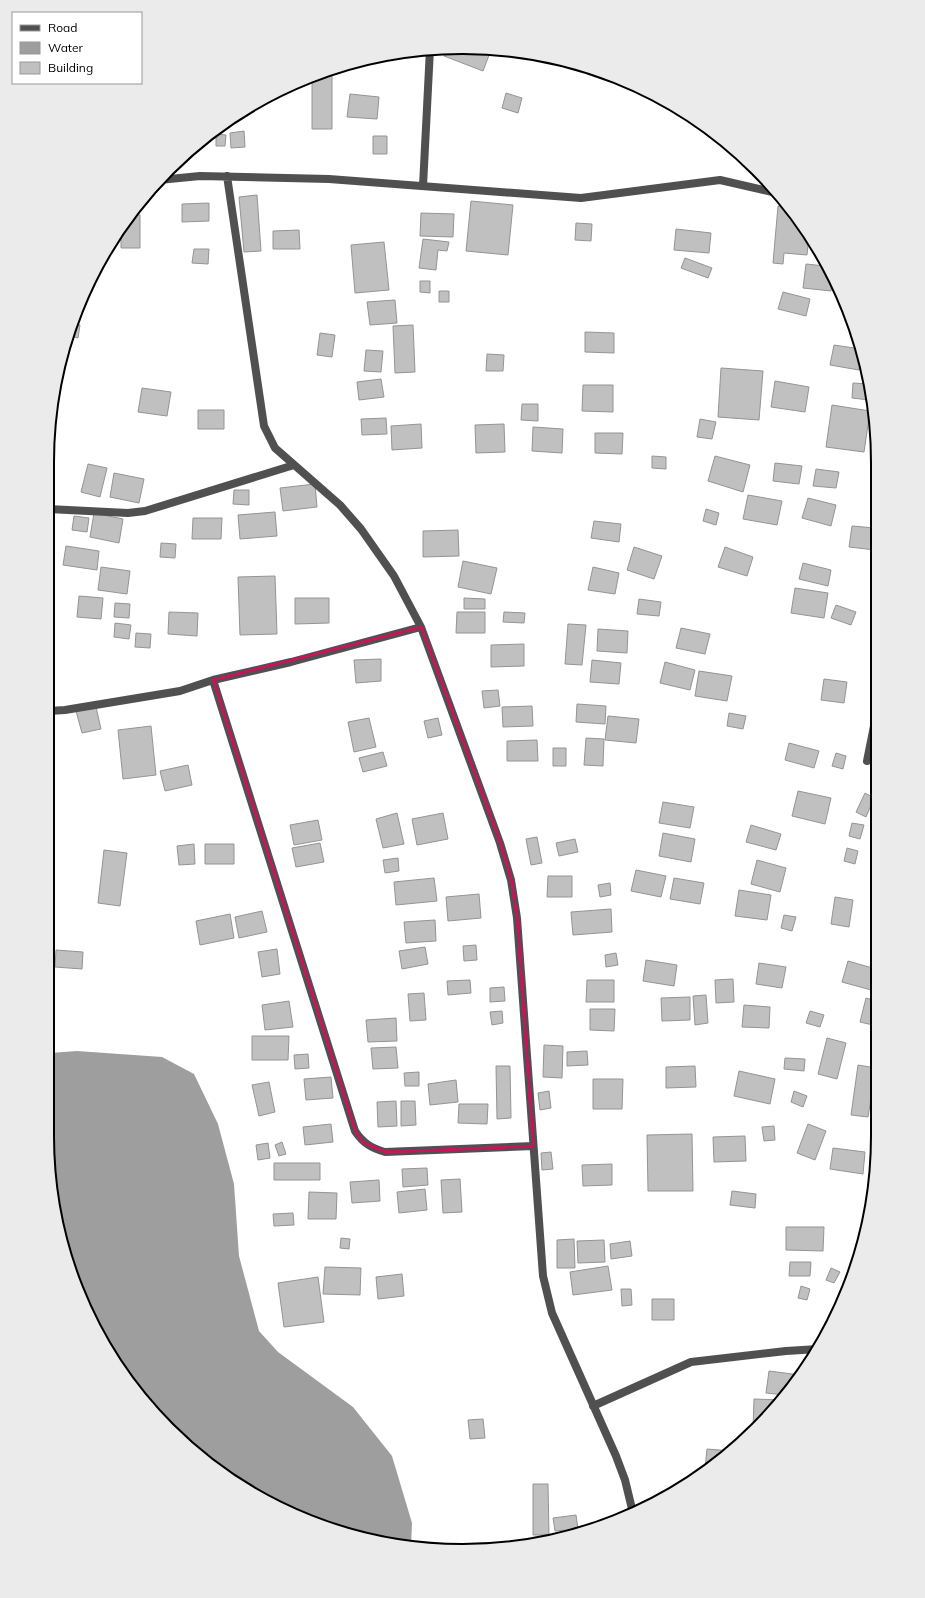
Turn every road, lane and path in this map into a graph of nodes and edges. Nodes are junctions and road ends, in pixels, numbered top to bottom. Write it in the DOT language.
graph roads {
  1 [pos="430,55"];
  2 [pos="227,176"];
  3 [pos="169,179"];
  4 [pos="423,186"];
  5 [pos="768,191"];
  6 [pos="294,465"];
  7 [pos="54,509"];
  8 [pos="421,626"];
  9 [pos="213,680"];
  10 [pos="54,711"];
  11 [pos="871,741"];
  12 [pos="867,761"];
  13 [pos="533,1146"];
  14 [pos="809,1350"];
  15 [pos="593,1406"];
  16 [pos="632,1507"];
  1 -- 4 [label="street"];
  2 -- 3 [label="street"];
  2 -- 4 [label="street"];
  2 -- 6 [label="street"];
  4 -- 5 [label="street"];
  6 -- 7 [label="street"];
  6 -- 8 [label="street"];
  8 -- 9 [label="street"];
  8 -- 13 [label="street"];
  9 -- 10 [label="street"];
  9 -- 13 [label="street"];
  11 -- 12 [label="street"];
  13 -- 15 [label="street"];
  14 -- 15 [label="street"];
  15 -- 16 [label="street"];
}
